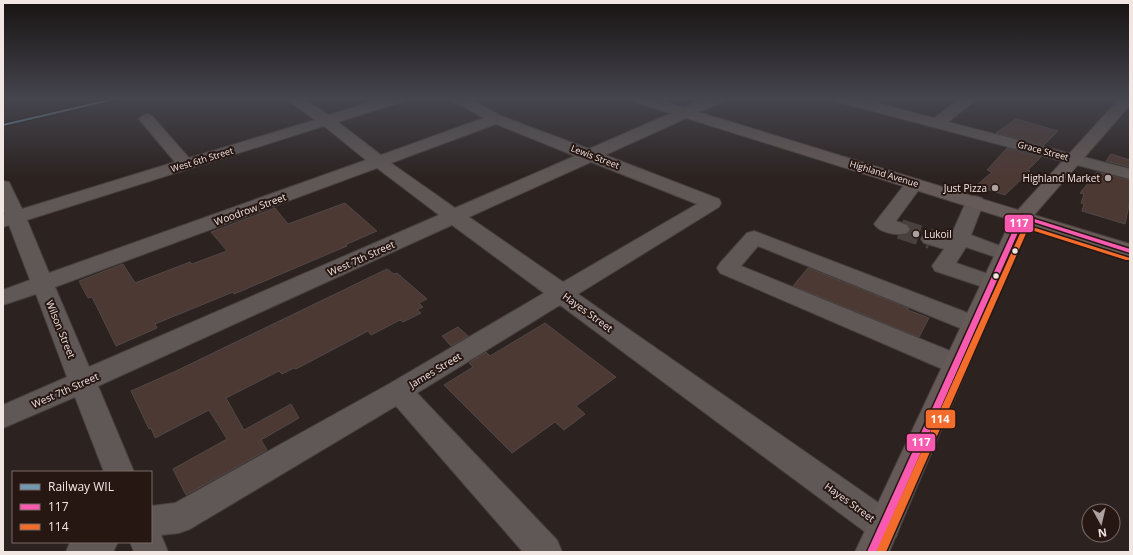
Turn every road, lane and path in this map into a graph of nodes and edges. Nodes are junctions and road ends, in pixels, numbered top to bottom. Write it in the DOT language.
graph roads {
  1 [pos="151,124"];
  2 [pos="317,124"];
  3 [pos="330,124"];
  4 [pos="483,124"];
  5 [pos="509,124"];
  6 [pos="661,124"];
  7 [pos="721,124"];
  8 [pos="940,124"];
  9 [pos="1105,124"];
  10 [pos="591,155"];
  11 [pos="1074,159"];
  12 [pos="379,162"];
  13 [pos="186,165"];
  14 [pos="1130,174"];
  15 [pos="914,184"];
  16 [pos="3,186"];
  17 [pos="975,202"];
  18 [pos="712,204"];
  19 [pos="455,216"];
  20 [pos="1022,217"];
  21 [pos="9,219"];
  22 [pos="900,229"];
  23 [pos="931,239"];
  24 [pos="959,242"];
  25 [pos="1130,251"];
  26 [pos="1004,254"];
  27 [pos="992,283"];
  28 [pos="42,284"];
  29 [pos="563,294"];
  30 [pos="3,298"];
  31 [pos="973,324"];
  32 [pos="956,364"];
  33 [pos="82,382"];
  34 [pos="399,391"];
  35 [pos="3,418"];
  36 [pos="119,471"];
  37 [pos="152,520"];
  38 [pos="878,539"];
  39 [pos="99,543"];
  40 [pos="83,552"];
  41 [pos="545,552"];
  1 -- 13 [label="street"];
  2 -- 13 [label="street, West 6th Street"];
  3 -- 12 [label="street, Hayes Street"];
  4 -- 12 [label="street, Woodrow Street"];
  5 -- 10 [label="street, Lewis Street"];
  6 -- 10 [label="street, West 7th Street"];
  7 -- 15 [label="main road, Highland Avenue"];
  8 -- 11 [label="street, Grace Street"];
  9 -- 11 [label="main road"];
  10 -- 18 [label="street, Lewis Street"];
  10 -- 19 [label="street, West 7th Street"];
  11 -- 14 [label="street, Grace Street"];
  11 -- 20 [label="main road"];
  12 -- 19 [label="street, Hayes Street"];
  12 -- 28 [label="street, Woodrow Street"];
  13 -- 21 [label="street, West 6th Street"];
  15 -- 17 [label="main road, Highland Avenue"];
  15 -- 22 [label="street"];
  16 -- 21 [label="street, Wilson Street"];
  17 -- 20 [label="main road, Highland Avenue"];
  17 -- 24 [label="street"];
  18 -- 29 [label="street, James Street"];
  19 -- 29 [label="street, Hayes Street"];
  19 -- 33 [label="street, West 7th Street"];
  20 -- 25 [label="main road, Highland Avenue"];
  20 -- 26 [label="main road"];
  21 -- 28 [label="street, Wilson Street"];
  23 -- 24 [label="street"];
  24 -- 26 [label="street"];
  24 -- 27 [label="street"];
  26 -- 27 [label="main road"];
  27 -- 31 [label="main road"];
  28 -- 30 [label="street, Woodrow Street"];
  28 -- 33 [label="street, Wilson Street"];
  29 -- 34 [label="street, James Street"];
  29 -- 38 [label="street, Hayes Street"];
  31 -- 32 [label="main road"];
  31 -- 32 [label="street"];
  32 -- 38 [label="main road"];
  33 -- 35 [label="street, West 7th Street"];
  33 -- 36 [label="street, Wilson Street"];
  34 -- 37 [label="street, James Street"];
  34 -- 41 [label="street"];
  39 -- 40 [label="street"];
}
